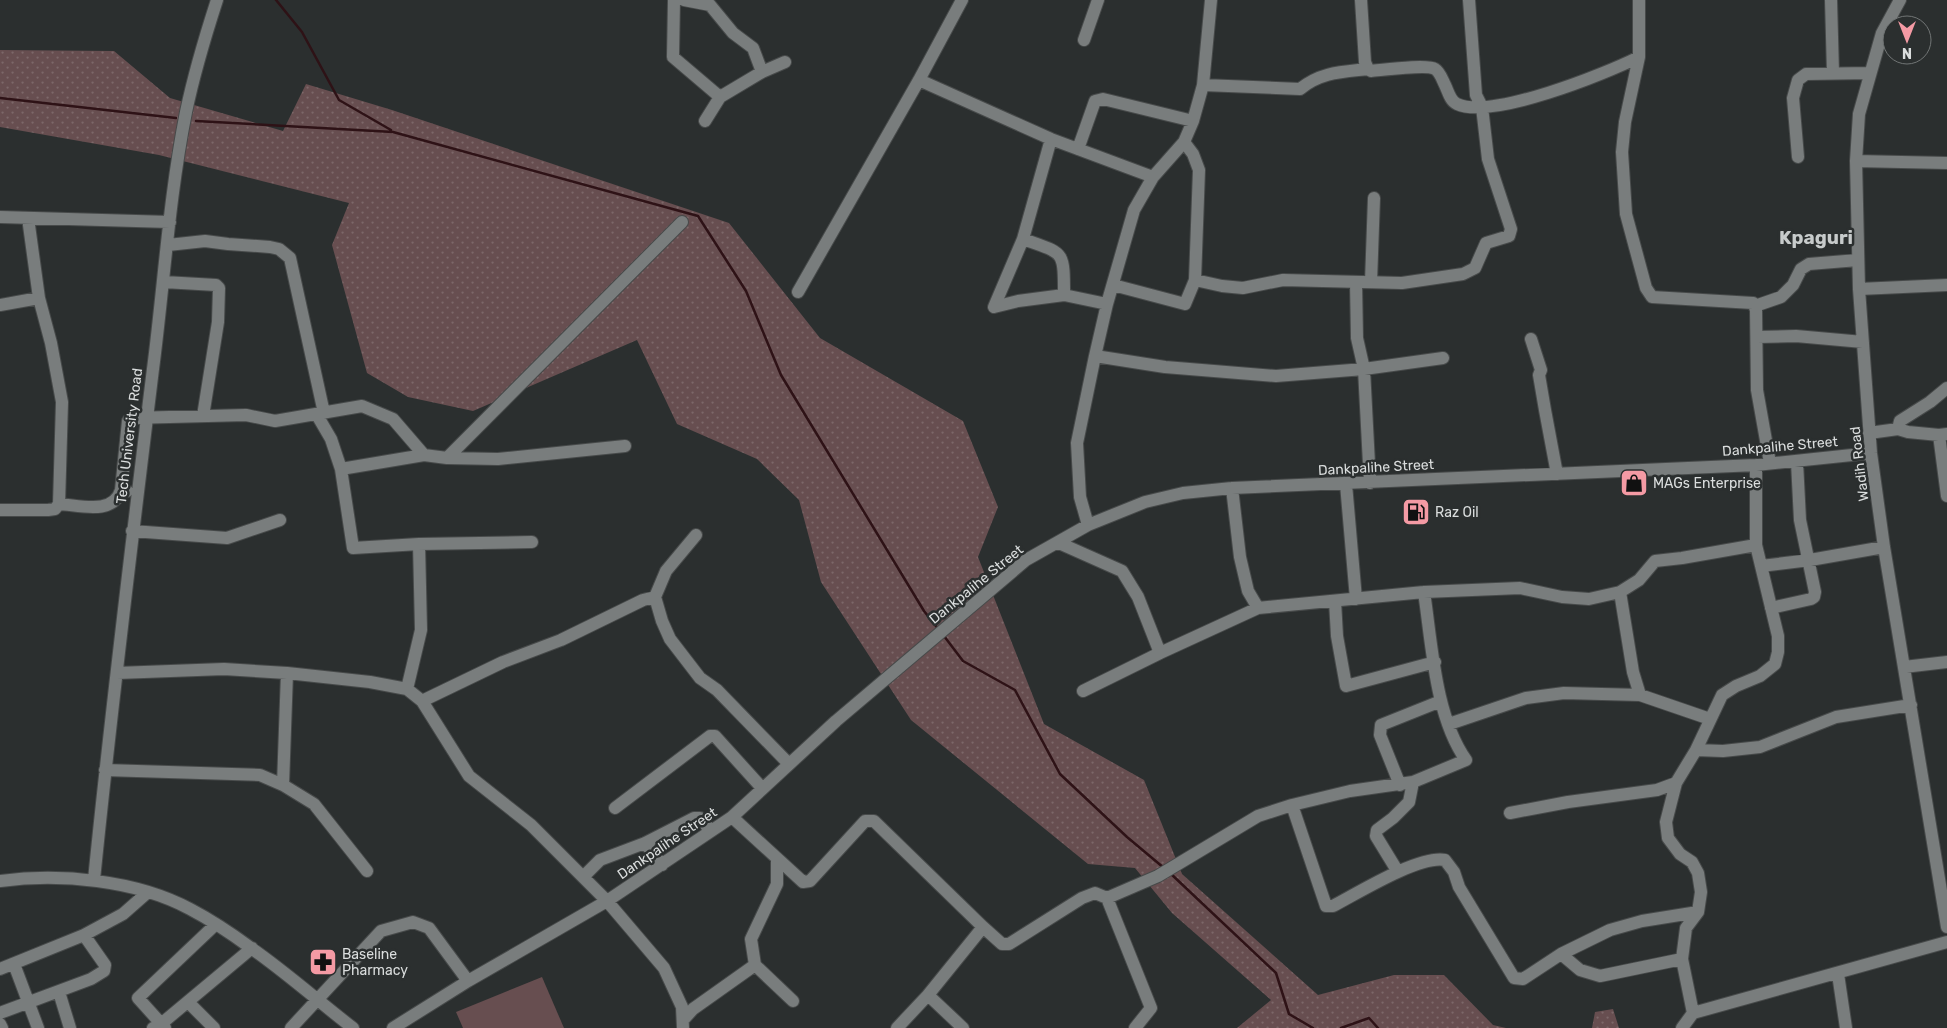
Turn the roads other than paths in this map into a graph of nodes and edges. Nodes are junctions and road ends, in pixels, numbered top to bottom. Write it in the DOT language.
graph roads {
  1 [pos="217,0"];
  2 [pos="674,0"];
  3 [pos="684,0"];
  4 [pos="962,0"];
  5 [pos="1098,0"];
  6 [pos="1211,0"];
  7 [pos="1361,0"];
  8 [pos="1469,0"];
  9 [pos="1639,0"];
  10 [pos="1831,0"];
  11 [pos="1900,0"];
  12 [pos="1084,40"];
  13 [pos="1639,57"];
  14 [pos="785,62"];
  15 [pos="1368,69"];
  16 [pos="762,72"];
  17 [pos="1870,72"];
  18 [pos="1833,73"];
  19 [pos="919,80"];
  20 [pos="1203,85"];
  21 [pos="720,98"];
  22 [pos="1482,106"];
  23 [pos="704,121"];
  24 [pos="1193,121"];
  25 [pos="1051,139"];
  26 [pos="1184,142"];
  27 [pos="1078,149"];
  28 [pos="1798,157"];
  29 [pos="1856,161"];
  30 [pos="1947,163"];
  31 [pos="1153,177"];
  32 [pos="1374,198"];
  33 [pos="0,217"];
  34 [pos="28,218"];
  35 [pos="170,222"];
  36 [pos="682,222"];
  37 [pos="1023,239"];
  38 [pos="168,245"];
  39 [pos="1858,260"];
  40 [pos="1195,280"];
  41 [pos="164,282"];
  42 [pos="1371,282"];
  43 [pos="1356,283"];
  44 [pos="1112,285"];
  45 [pos="1947,285"];
  46 [pos="1859,289"];
  47 [pos="798,292"];
  48 [pos="1064,295"];
  49 [pos="40,298"];
  50 [pos="1107,304"];
  51 [pos="0,305"];
  52 [pos="1755,306"];
  53 [pos="1757,337"];
  54 [pos="1531,340"];
  55 [pos="1863,342"];
  56 [pos="1095,356"];
  57 [pos="1443,358"];
  58 [pos="1364,370"];
  59 [pos="1947,388"];
  60 [pos="321,414"];
  61 [pos="203,416"];
  62 [pos="147,418"];
  63 [pos="1898,429"];
  64 [pos="1869,433"];
  65 [pos="1943,434"];
  66 [pos="624,446"];
  67 [pos="1871,453"];
  68 [pos="424,455"];
  69 [pos="447,458"];
  70 [pos="1797,462"];
  71 [pos="1770,463"];
  72 [pos="1756,465"];
  73 [pos="341,470"];
  74 [pos="1557,474"];
  75 [pos="1370,483"];
  76 [pos="1346,484"];
  77 [pos="1232,488"];
  78 [pos="121,490"];
  79 [pos="1946,490"];
  80 [pos="138,491"];
  81 [pos="59,504"];
  82 [pos="0,510"];
  83 [pos="280,520"];
  84 [pos="1088,525"];
  85 [pos="132,531"];
  86 [pos="696,535"];
  87 [pos="532,542"];
  88 [pos="1058,543"];
  89 [pos="419,544"];
  90 [pos="1756,545"];
  91 [pos="1884,547"];
  92 [pos="1810,560"];
  93 [pos="1761,566"];
  94 [pos="1424,592"];
  95 [pos="1620,592"];
  96 [pos="655,597"];
  97 [pos="1356,599"];
  98 [pos="1335,601"];
  99 [pos="1258,608"];
  100 [pos="1771,608"];
  101 [pos="1160,653"];
  102 [pos="1435,662"];
  103 [pos="1947,662"];
  104 [pos="1904,667"];
  105 [pos="117,673"];
  106 [pos="287,673"];
  107 [pos="407,689"];
  108 [pos="1082,691"];
  109 [pos="1640,696"];
  110 [pos="422,700"];
  111 [pos="1442,701"];
  112 [pos="1912,705"];
  113 [pos="1710,719"];
  114 [pos="1449,724"];
  115 [pos="1696,750"];
  116 [pos="789,764"];
  117 [pos="105,770"];
  118 [pos="1413,782"];
  119 [pos="1676,783"];
  120 [pos="1400,784"];
  121 [pos="283,785"];
  122 [pos="762,788"];
  123 [pos="1292,805"];
  124 [pos="615,808"];
  125 [pos="1510,813"];
  126 [pos="732,816"];
  127 [pos="711,831"];
  128 [pos="644,843"];
  129 [pos="777,859"];
  130 [pos="662,865"];
  131 [pos="367,871"];
  132 [pos="1398,872"];
  133 [pos="583,877"];
  134 [pos="94,880"];
  135 [pos="0,881"];
  136 [pos="148,892"];
  137 [pos="1107,898"];
  138 [pos="607,901"];
  139 [pos="1698,912"];
  140 [pos="216,924"];
  141 [pos="983,927"];
  142 [pos="1947,927"];
  143 [pos="84,935"];
  144 [pos="1947,942"];
  145 [pos="252,948"];
  146 [pos="1561,954"];
  147 [pos="1682,959"];
  148 [pos="14,964"];
  149 [pos="754,965"];
  150 [pos="0,969"];
  151 [pos="1838,974"];
  152 [pos="468,981"];
  153 [pos="59,992"];
  154 [pos="928,995"];
  155 [pos="316,1001"];
  156 [pos="793,1001"];
  157 [pos="28,1002"];
  158 [pos="188,1002"];
  159 [pos="0,1013"];
  160 [pos="1693,1013"];
  161 [pos="0,1024"];
  162 [pos="683,1024"];
  163 [pos="160,1027"];
  164 [pos="2,1028"];
  165 [pos="38,1028"];
  166 [pos="70,1028"];
  167 [pos="214,1028"];
  168 [pos="291,1028"];
  169 [pos="353,1028"];
  170 [pos="393,1028"];
  171 [pos="897,1028"];
  172 [pos="962,1028"];
  173 [pos="1136,1028"];
  174 [pos="1682,1028"];
  175 [pos="1846,1028"];
  1 -- 35 [label="street, Tech University Road"];
  2 -- 21 [label="street"];
  3 -- 16 [label="street"];
  4 -- 19 [label="street"];
  5 -- 12 [label="street"];
  6 -- 20 [label="street"];
  7 -- 15 [label="street"];
  8 -- 22 [label="street"];
  9 -- 13 [label="street"];
  10 -- 18 [label="street"];
  11 -- 17 [label="street, Wadih Road"];
  13 -- 22 [label="street"];
  13 -- 52 [label="street"];
  14 -- 16 [label="street"];
  15 -- 20 [label="street"];
  15 -- 22 [label="street"];
  16 -- 21 [label="street"];
  17 -- 18 [label="street"];
  17 -- 29 [label="street, Wadih Road"];
  18 -- 28 [label="street"];
  19 -- 25 [label="street"];
  19 -- 47 [label="street"];
  20 -- 24 [label="street"];
  21 -- 23 [label="street"];
  22 -- 42 [label="street"];
  24 -- 26 [label="street"];
  24 -- 27 [label="street"];
  25 -- 27 [label="street"];
  25 -- 37 [label="street"];
  26 -- 31 [label="street"];
  26 -- 40 [label="street"];
  27 -- 31 [label="street"];
  29 -- 30 [label="street"];
  29 -- 39 [label="street, Wadih Road"];
  31 -- 44 [label="street"];
  32 -- 42 [label="street"];
  33 -- 34 [label="street"];
  34 -- 35 [label="street"];
  34 -- 49 [label="street"];
  35 -- 38 [label="street, Tech University Road"];
  36 -- 69 [label="street"];
  37 -- 48 [label="street"];
  37 -- 48 [label="street"];
  38 -- 41 [label="street, Tech University Road"];
  38 -- 60 [label="street"];
  39 -- 46 [label="street, Wadih Road"];
  39 -- 52 [label="street"];
  40 -- 43 [label="street"];
  40 -- 44 [label="street"];
  41 -- 61 [label="street"];
  41 -- 62 [label="street, Tech University Road"];
  42 -- 43 [label="street"];
  43 -- 58 [label="street"];
  44 -- 50 [label="street"];
  45 -- 46 [label="street"];
  46 -- 55 [label="street, Wadih Road"];
  48 -- 50 [label="street"];
  49 -- 51 [label="street"];
  49 -- 81 [label="street"];
  50 -- 56 [label="street"];
  52 -- 53 [label="street"];
  53 -- 55 [label="street"];
  53 -- 71 [label="street"];
  54 -- 74 [label="street"];
  55 -- 64 [label="street, Wadih Road"];
  56 -- 58 [label="street"];
  56 -- 84 [label="street"];
  57 -- 58 [label="street"];
  58 -- 75 [label="street"];
  59 -- 63 [label="street"];
  60 -- 61 [label="street"];
  60 -- 68 [label="street"];
  60 -- 73 [label="street"];
  61 -- 62 [label="street"];
  62 -- 78 [label="street"];
  62 -- 80 [label="street, Tech University Road"];
  63 -- 64 [label="street"];
  63 -- 65 [label="street"];
  64 -- 67 [label="street, Wadih Road"];
  65 -- 79 [label="street"];
  66 -- 69 [label="street"];
  67 -- 70 [label="street, Dankpalihe Street"];
  67 -- 91 [label="street, Wadih Road"];
  68 -- 69 [label="street"];
  68 -- 73 [label="street"];
  70 -- 71 [label="street, Dankpalihe Street"];
  70 -- 92 [label="street"];
  71 -- 72 [label="street, Dankpalihe Street"];
  72 -- 74 [label="street, Dankpalihe Street"];
  72 -- 90 [label="street"];
  73 -- 89 [label="street"];
  74 -- 75 [label="street, Dankpalihe Street"];
  75 -- 76 [label="street, Dankpalihe Street"];
  76 -- 77 [label="street, Dankpalihe Street"];
  76 -- 97 [label="street"];
  77 -- 84 [label="street, Dankpalihe Street"];
  77 -- 99 [label="street"];
  78 -- 80 [label="street"];
  78 -- 81 [label="street"];
  80 -- 85 [label="street, Tech University Road"];
  81 -- 82 [label="street"];
  83 -- 85 [label="street"];
  84 -- 88 [label="street, Dankpalihe Street"];
  85 -- 105 [label="street, Tech University Road"];
  86 -- 96 [label="street"];
  87 -- 89 [label="street"];
  88 -- 101 [label="street"];
  88 -- 116 [label="street, Dankpalihe Street"];
  89 -- 107 [label="street"];
  90 -- 93 [label="street"];
  90 -- 95 [label="street"];
  91 -- 92 [label="street"];
  91 -- 104 [label="street, Wadih Road"];
  92 -- 93 [label="street"];
  92 -- 100 [label="street"];
  93 -- 100 [label="street"];
  94 -- 95 [label="street"];
  94 -- 97 [label="street"];
  94 -- 102 [label="street"];
  95 -- 109 [label="street"];
  96 -- 110 [label="street"];
  96 -- 116 [label="street"];
  97 -- 98 [label="street"];
  98 -- 99 [label="street"];
  98 -- 102 [label="street"];
  99 -- 101 [label="street"];
  100 -- 113 [label="street"];
  101 -- 108 [label="street"];
  102 -- 111 [label="street"];
  103 -- 104 [label="street"];
  104 -- 112 [label="street, Wadih Road"];
  105 -- 106 [label="street"];
  105 -- 117 [label="street, Tech University Road"];
  106 -- 107 [label="street"];
  106 -- 121 [label="street"];
  107 -- 110 [label="street"];
  109 -- 113 [label="street"];
  109 -- 114 [label="street"];
  110 -- 133 [label="street"];
  111 -- 114 [label="street"];
  111 -- 120 [label="street"];
  112 -- 115 [label="street"];
  112 -- 142 [label="street, Wadih Road"];
  113 -- 115 [label="street"];
  114 -- 118 [label="street"];
  115 -- 119 [label="street"];
  116 -- 122 [label="street, Dankpalihe Street"];
  117 -- 121 [label="street"];
  117 -- 134 [label="street, Tech University Road"];
  118 -- 120 [label="street"];
  118 -- 132 [label="street"];
  119 -- 125 [label="street"];
  119 -- 139 [label="street"];
  120 -- 123 [label="street"];
  121 -- 131 [label="street"];
  122 -- 124 [label="street"];
  122 -- 126 [label="street, Dankpalihe Street"];
  123 -- 132 [label="street"];
  123 -- 137 [label="street"];
  126 -- 127 [label="street, Dankpalihe Street"];
  126 -- 129 [label="street"];
  127 -- 128 [label="street"];
  127 -- 130 [label="street, Dankpalihe Street"];
  128 -- 130 [label="street"];
  128 -- 133 [label="street"];
  129 -- 141 [label="street"];
  129 -- 149 [label="street"];
  130 -- 138 [label="street, Dankpalihe Street"];
  132 -- 146 [label="street"];
  133 -- 138 [label="street"];
  134 -- 135 [label="street"];
  134 -- 136 [label="street"];
  136 -- 140 [label="street"];
  136 -- 143 [label="street"];
  137 -- 141 [label="street"];
  137 -- 173 [label="street"];
  138 -- 152 [label="street, Dankpalihe Street"];
  138 -- 162 [label="street"];
  139 -- 146 [label="street"];
  139 -- 147 [label="street"];
  140 -- 145 [label="street"];
  140 -- 163 [label="street"];
  141 -- 154 [label="street"];
  143 -- 148 [label="street"];
  143 -- 153 [label="street"];
  144 -- 151 [label="street"];
  145 -- 155 [label="street"];
  145 -- 158 [label="street"];
  146 -- 147 [label="street"];
  147 -- 160 [label="street"];
  148 -- 150 [label="street"];
  148 -- 157 [label="street"];
  149 -- 156 [label="street"];
  149 -- 162 [label="street"];
  151 -- 160 [label="street"];
  151 -- 175 [label="street"];
  152 -- 155 [label="street"];
  152 -- 170 [label="street, Dankpalihe Street"];
  153 -- 157 [label="street"];
  153 -- 166 [label="street"];
  154 -- 171 [label="street"];
  154 -- 172 [label="street"];
  155 -- 168 [label="street"];
  155 -- 169 [label="street"];
  157 -- 159 [label="street"];
  157 -- 165 [label="street"];
  158 -- 163 [label="street"];
  158 -- 167 [label="street"];
  160 -- 174 [label="street"];
  161 -- 164 [label="street"];
}
